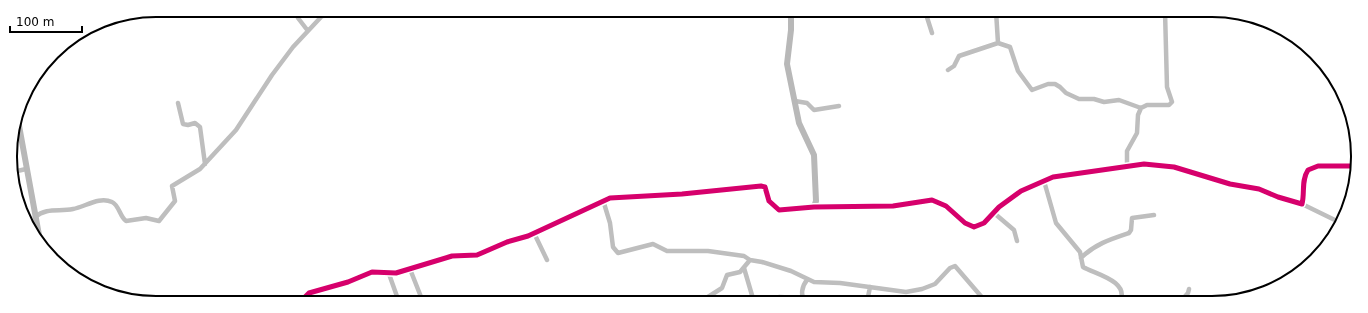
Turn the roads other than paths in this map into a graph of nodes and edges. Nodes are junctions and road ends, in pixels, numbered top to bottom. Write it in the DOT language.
graph roads {
  1 [pos="298,17"];
  2 [pos="323,17"];
  3 [pos="791,17"];
  4 [pos="926,17"];
  5 [pos="996,17"];
  6 [pos="1165,17"];
  7 [pos="308,31"];
  8 [pos="932,33"];
  9 [pos="998,43"];
  10 [pos="948,70"];
  11 [pos="795,101"];
  12 [pos="178,103"];
  13 [pos="839,106"];
  14 [pos="1141,108"];
  15 [pos="20,130"];
  16 [pos="205,164"];
  17 [pos="1127,166"];
  18 [pos="1350,166"];
  19 [pos="26,169"];
  20 [pos="18,171"];
  21 [pos="1044,181"];
  22 [pos="603,200"];
  23 [pos="1302,204"];
  24 [pos="814,207"];
  25 [pos="994,212"];
  26 [pos="1154,215"];
  27 [pos="34,217"];
  28 [pos="1336,220"];
  29 [pos="36,226"];
  30 [pos="534,232"];
  31 [pos="1017,241"];
  32 [pos="1081,258"];
  33 [pos="547,260"];
  34 [pos="750,260"];
  35 [pos="744,268"];
  36 [pos="410,269"];
  37 [pos="389,274"];
  38 [pos="807,280"];
  39 [pos="870,287"];
  40 [pos="1189,289"];
  41 [pos="306,296"];
  42 [pos="397,296"];
  43 [pos="421,296"];
  44 [pos="709,296"];
  45 [pos="752,296"];
  46 [pos="803,296"];
  47 [pos="868,296"];
  48 [pos="981,296"];
  49 [pos="1121,296"];
  50 [pos="1185,296"];
  1 -- 7 [label="street"];
  2 -- 7 [label="street"];
  3 -- 11 [label="street"];
  4 -- 8 [label="street"];
  5 -- 9 [label="street"];
  6 -- 14 [label="street"];
  7 -- 16 [label="street"];
  9 -- 10 [label="street"];
  9 -- 14 [label="street"];
  11 -- 13 [label="street"];
  11 -- 24 [label="street"];
  12 -- 16 [label="street"];
  14 -- 17 [label="street"];
  15 -- 19 [label="street"];
  16 -- 27 [label="street"];
  17 -- 21 [label="street"];
  17 -- 23 [label="street"];
  18 -- 23 [label="street"];
  19 -- 20 [label="street"];
  19 -- 27 [label="street"];
  21 -- 25 [label="street"];
  21 -- 32 [label="street"];
  22 -- 24 [label="street"];
  22 -- 30 [label="street"];
  22 -- 34 [label="street"];
  23 -- 28 [label="street"];
  24 -- 25 [label="street"];
  25 -- 31 [label="street"];
  26 -- 32 [label="street"];
  27 -- 29 [label="street"];
  30 -- 33 [label="street"];
  30 -- 36 [label="street"];
  32 -- 49 [label="street"];
  34 -- 35 [label="street"];
  34 -- 38 [label="street"];
  35 -- 44 [label="street"];
  35 -- 45 [label="street"];
  36 -- 37 [label="street"];
  36 -- 43 [label="street"];
  37 -- 41 [label="street"];
  37 -- 42 [label="street"];
  38 -- 39 [label="street"];
  38 -- 46 [label="street"];
  39 -- 47 [label="street"];
  39 -- 48 [label="street"];
  40 -- 50 [label="street"];
}
